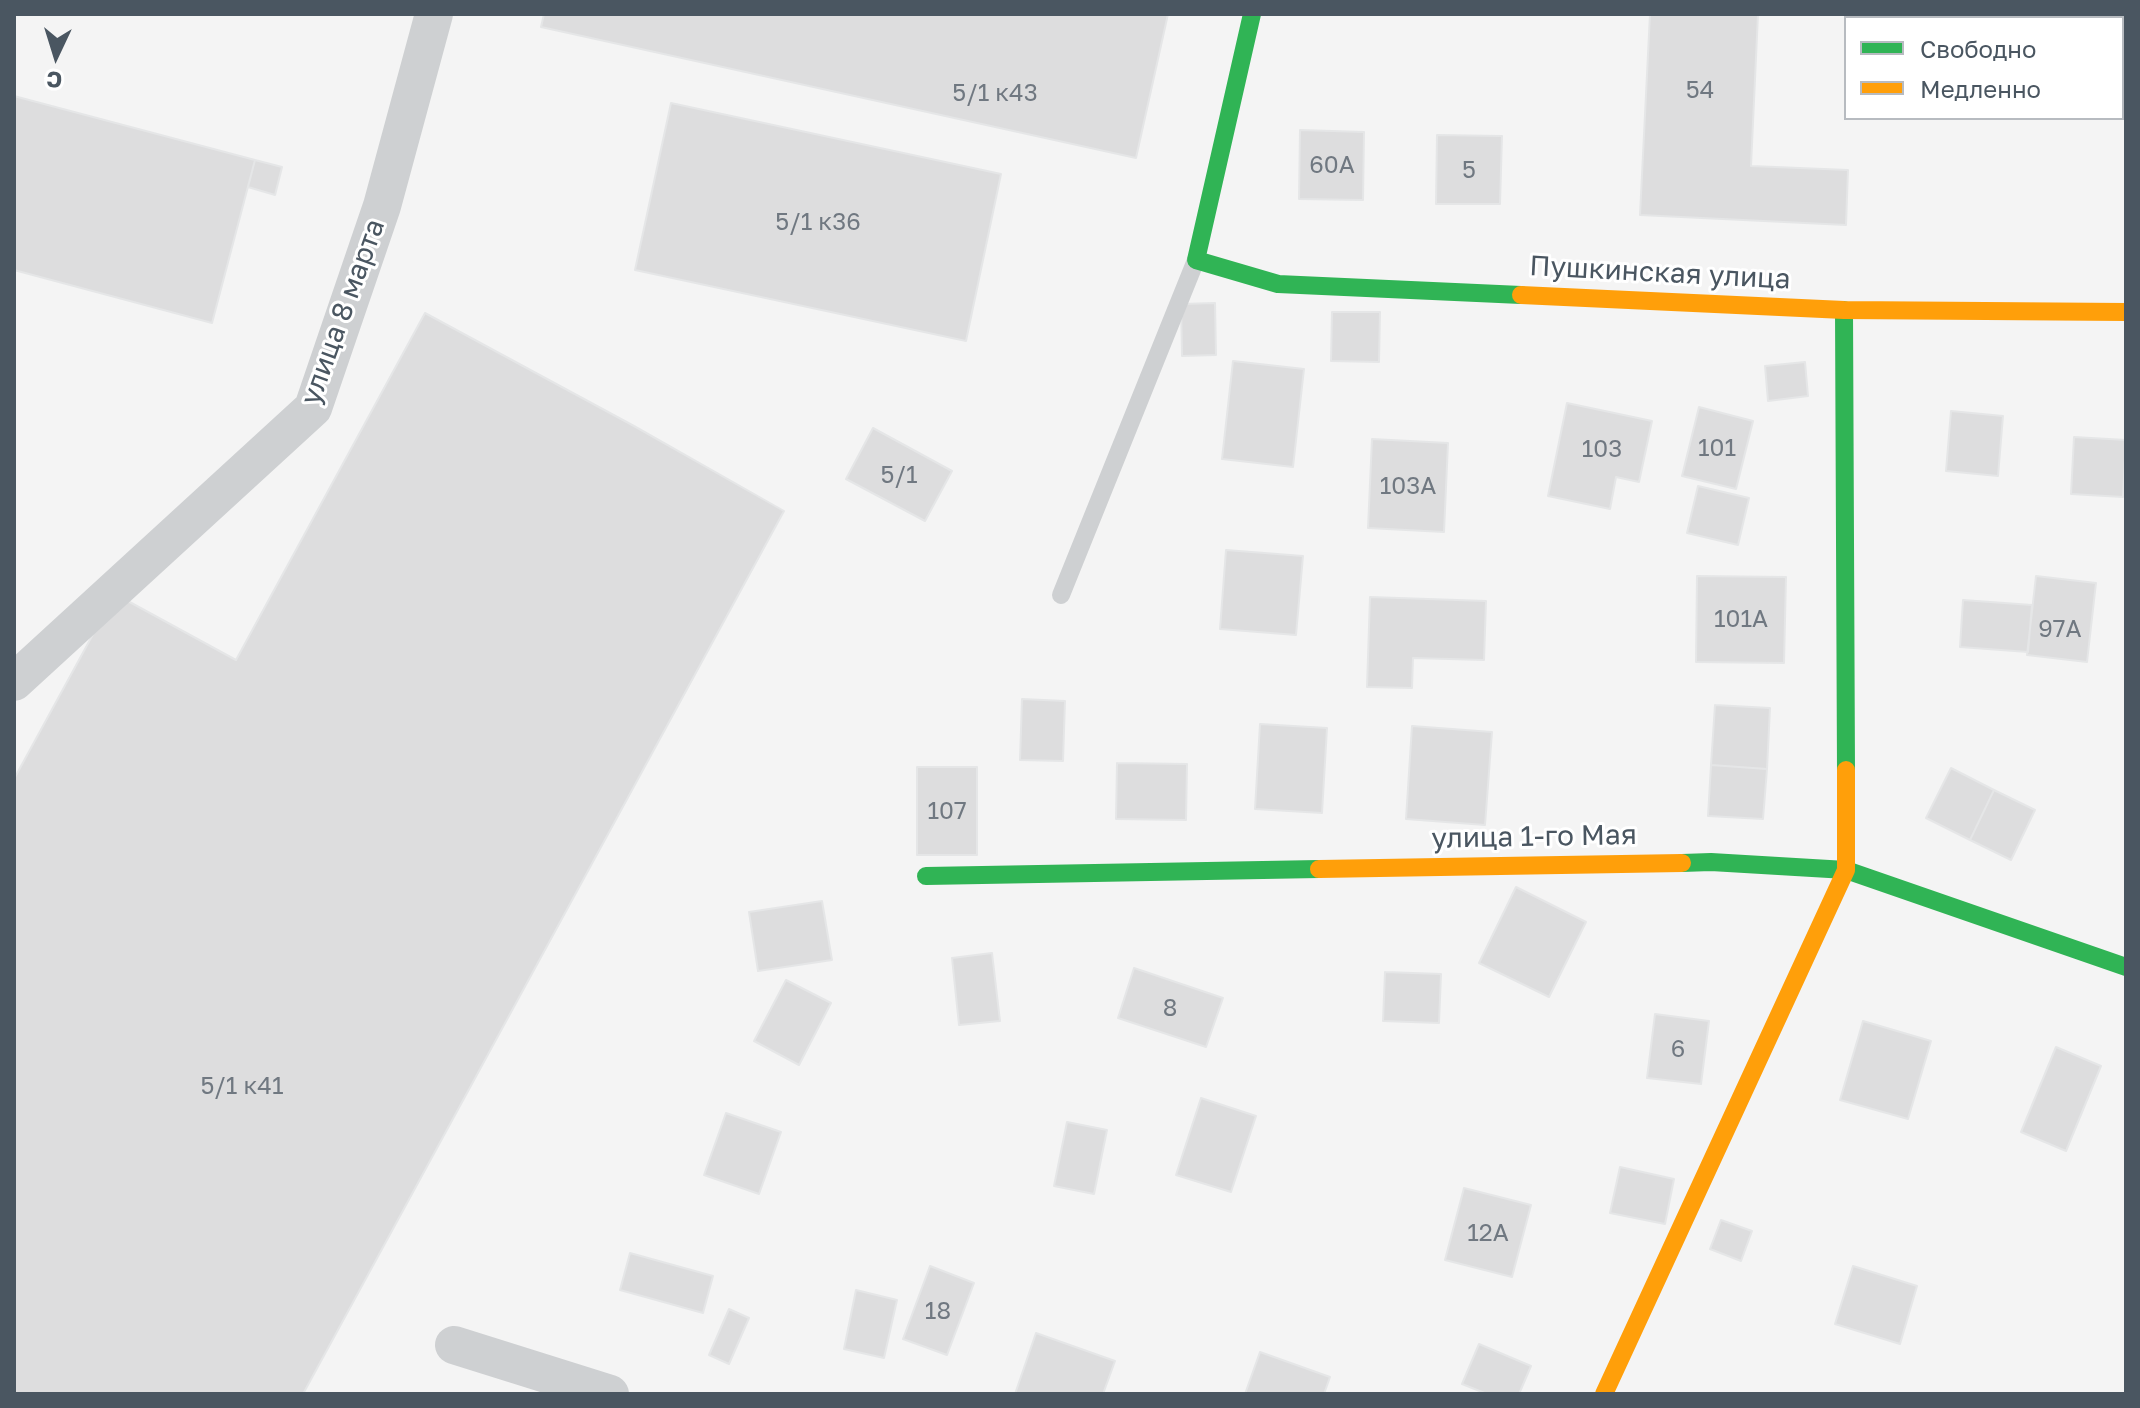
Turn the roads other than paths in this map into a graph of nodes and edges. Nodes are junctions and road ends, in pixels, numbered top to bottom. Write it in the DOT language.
graph roads {
  1 [pos="434,14"];
  2 [pos="1252,14"];
  3 [pos="1196,260"];
  4 [pos="1844,310"];
  5 [pos="2126,312"];
  6 [pos="1061,595"];
  7 [pos="14,682"];
  8 [pos="1846,870"];
  9 [pos="926,876"];
  10 [pos="2126,967"];
  11 [pos="454,1345"];
  12 [pos="610,1394"];
  13 [pos="1604,1394"];
  1 -- 7 [label="street, улица 8 марта"];
  2 -- 3 [label="street"];
  3 -- 4 [label="street, Пушкинская улица"];
  3 -- 6 [label="lane"];
  4 -- 5 [label="street, Пушкинская улица"];
  4 -- 8 [label="street"];
  8 -- 9 [label="street, улица 1-го Мая"];
  8 -- 10 [label="street, улица 1-го Мая"];
  8 -- 13 [label="street"];
  11 -- 12 [label="street"];
}
